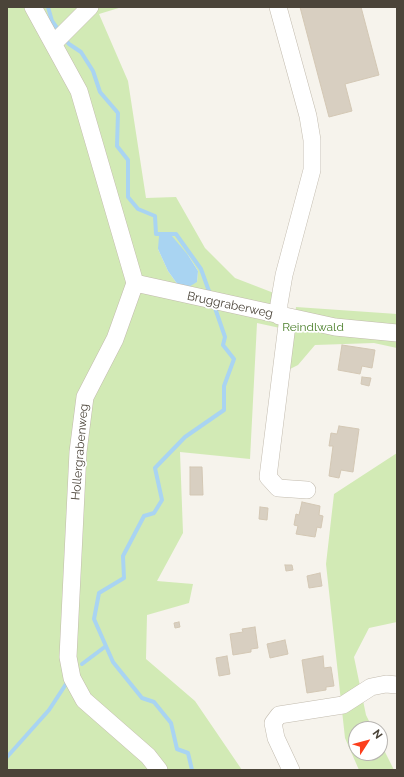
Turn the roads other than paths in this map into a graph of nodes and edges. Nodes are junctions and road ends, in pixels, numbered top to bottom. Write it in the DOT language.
graph roads {
  1 [pos="33,7"];
  2 [pos="90,7"];
  3 [pos="278,7"];
  4 [pos="54,44"];
  5 [pos="135,283"];
  6 [pos="284,317"];
  7 [pos="397,333"];
  8 [pos="307,490"];
  9 [pos="397,685"];
  10 [pos="160,770"];
  11 [pos="291,770"];
  1 -- 4 [label="street"];
  2 -- 4 [label="street"];
  3 -- 6 [label="street"];
  4 -- 5 [label="street"];
  5 -- 6 [label="street, Bruggraberweg"];
  5 -- 10 [label="street, Hollergrabenweg"];
  6 -- 7 [label="street, Bruggraberweg"];
  6 -- 8 [label="street"];
  9 -- 11 [label="street"];
}
